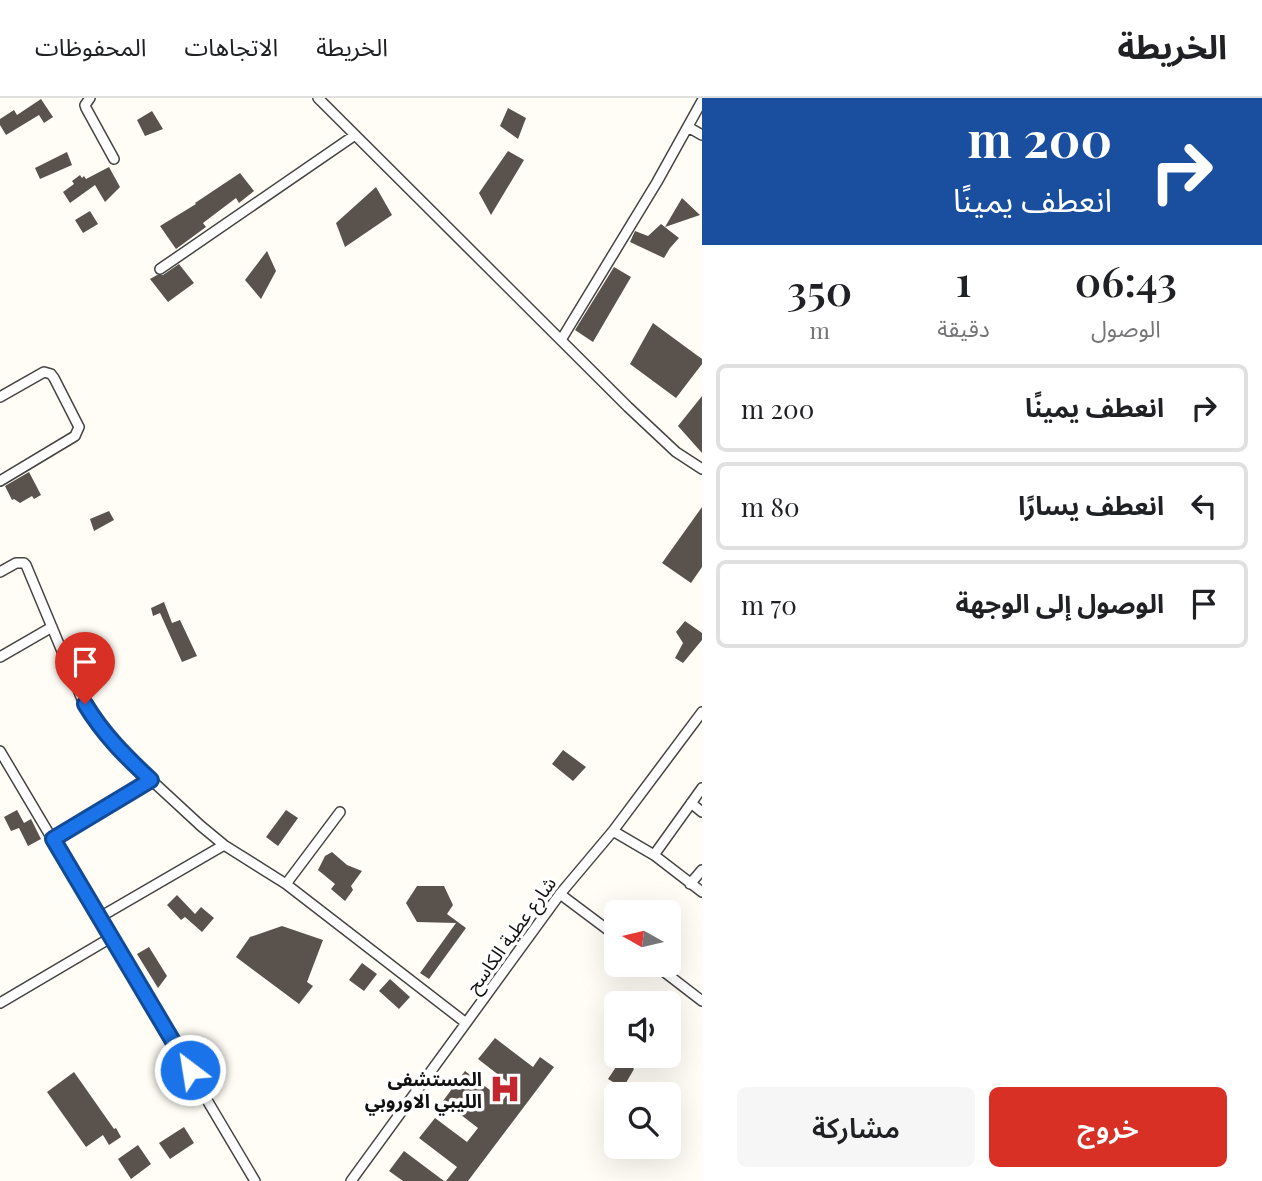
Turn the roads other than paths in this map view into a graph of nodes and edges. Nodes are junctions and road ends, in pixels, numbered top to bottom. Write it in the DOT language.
graph roads {
  1 [pos="90,98"];
  2 [pos="318,98"];
  3 [pos="702,101"];
  4 [pos="688,127"];
  5 [pos="355,135"];
  6 [pos="702,135"];
  7 [pos="114,159"];
  8 [pos="160,269"];
  9 [pos="561,340"];
  10 [pos="0,397"];
  11 [pos="702,469"];
  12 [pos="0,481"];
  13 [pos="0,572"];
  14 [pos="52,627"];
  15 [pos="0,657"];
  16 [pos="702,712"];
  17 [pos="0,751"];
  18 [pos="151,780"];
  19 [pos="702,788"];
  20 [pos="691,803"];
  21 [pos="340,812"];
  22 [pos="702,812"];
  23 [pos="613,831"];
  24 [pos="53,839"];
  25 [pos="224,845"];
  26 [pos="654,855"];
  27 [pos="702,870"];
  28 [pos="286,884"];
  29 [pos="690,884"];
  30 [pos="702,892"];
  31 [pos="560,894"];
  32 [pos="100,917"];
  33 [pos="604,927"];
  34 [pos="112,937"];
  35 [pos="671,977"];
  36 [pos="701,999"];
  37 [pos="0,1003"];
  38 [pos="466,1023"];
  39 [pos="255,1181"];
  40 [pos="351,1181"];
  1 -- 7 [label="street"];
  2 -- 5 [label="street"];
  3 -- 4 [label="street"];
  4 -- 6 [label="street"];
  4 -- 9 [label="street"];
  5 -- 8 [label="street"];
  5 -- 9 [label="street"];
  9 -- 11 [label="street"];
  10 -- 12 [label="street"];
  13 -- 14 [label="street"];
  14 -- 15 [label="street"];
  14 -- 18 [label="street"];
  16 -- 23 [label="street, شارع عطية الكاسح"];
  17 -- 24 [label="street"];
  18 -- 24 [label="street"];
  18 -- 25 [label="street"];
  19 -- 20 [label="street"];
  20 -- 22 [label="street"];
  20 -- 26 [label="street"];
  21 -- 28 [label="street"];
  23 -- 26 [label="street"];
  23 -- 31 [label="street, شارع عطية الكاسح"];
  24 -- 32 [label="street"];
  25 -- 28 [label="street"];
  25 -- 32 [label="street"];
  26 -- 29 [label="street"];
  27 -- 29 [label="street"];
  28 -- 38 [label="street"];
  29 -- 30 [label="street"];
  31 -- 33 [label="street"];
  31 -- 38 [label="street, شارع عطية الكاسح"];
  32 -- 34 [label="street"];
  34 -- 37 [label="street"];
  34 -- 39 [label="street"];
  35 -- 36 [label="street"];
  38 -- 40 [label="street, شارع عطية الكاسح"];
}
